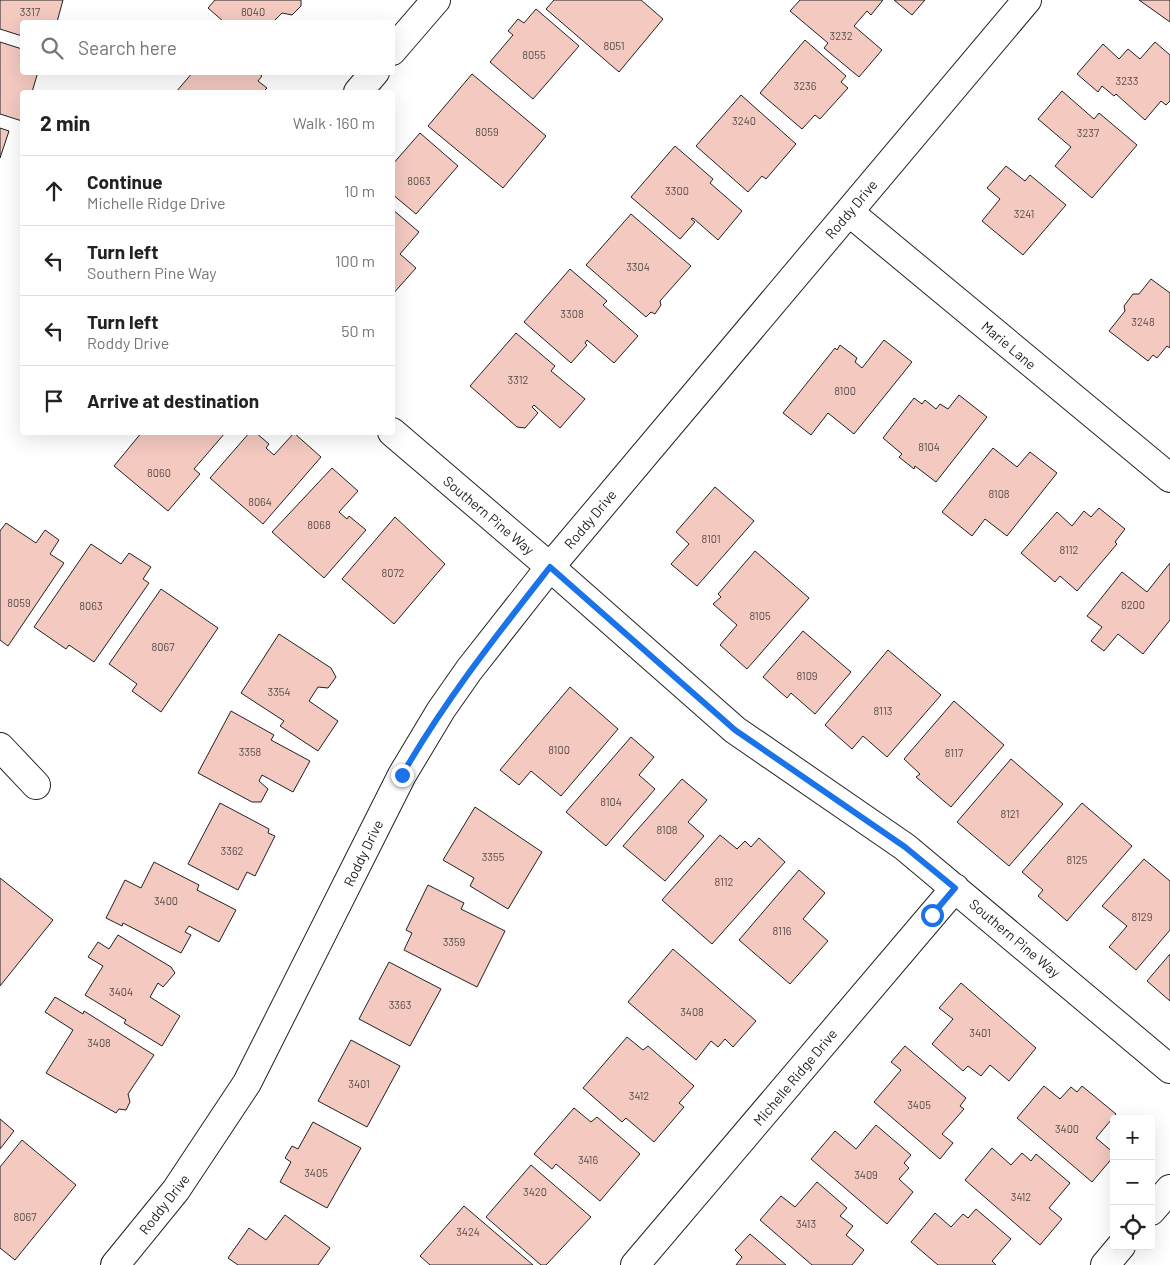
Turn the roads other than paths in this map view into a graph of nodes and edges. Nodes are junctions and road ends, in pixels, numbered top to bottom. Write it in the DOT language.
graph roads {
  1 [pos="436,0"];
  2 [pos="1027,0"];
  3 [pos="395,48"];
  4 [pos="372,75"];
  5 [pos="360,90"];
  6 [pos="849,212"];
  7 [pos="395,435"];
  8 [pos="1170,478"];
  9 [pos="550,567"];
  10 [pos="0,747"];
  11 [pos="36,785"];
  12 [pos="955,888"];
  13 [pos="1170,1069"];
  14 [pos="1170,1189"];
  15 [pos="1155,1206"];
  16 [pos="1118,1250"];
  17 [pos="115,1265"];
  18 [pos="635,1265"];
  19 [pos="1106,1265"];
  1 -- 3 [label="street"];
  2 -- 6 [label="street, Roddy Drive"];
  4 -- 5 [label="street"];
  6 -- 8 [label="street, Marie Lane"];
  6 -- 9 [label="street, Roddy Drive"];
  7 -- 9 [label="street, Southern Pine Way"];
  9 -- 12 [label="street, Southern Pine Way"];
  9 -- 17 [label="street, Roddy Drive"];
  10 -- 11 [label="street"];
  12 -- 13 [label="street, Southern Pine Way"];
  12 -- 18 [label="street, Michelle Ridge Drive"];
  14 -- 15 [label="street"];
  16 -- 19 [label="street"];
}
